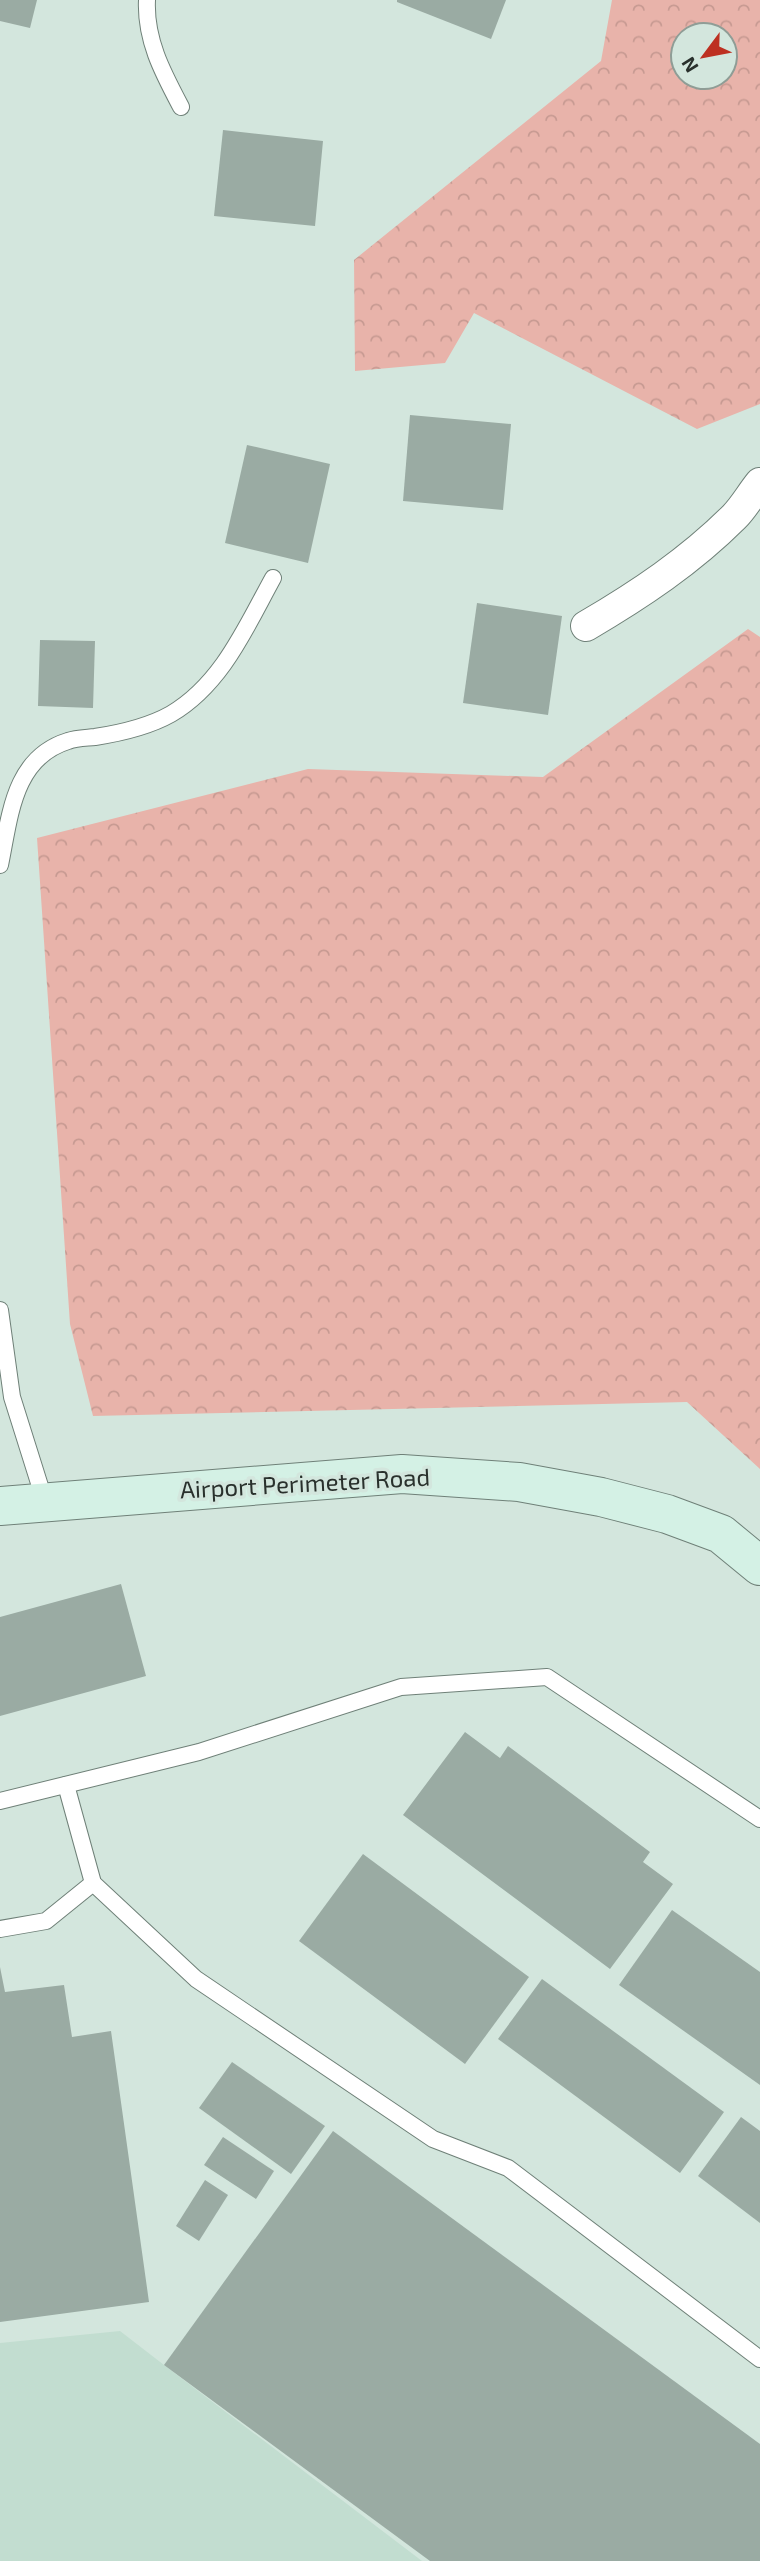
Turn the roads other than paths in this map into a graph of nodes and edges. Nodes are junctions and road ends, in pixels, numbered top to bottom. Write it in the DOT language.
graph roads {
  1 [pos="147,0"];
  2 [pos="181,107"];
  3 [pos="760,483"];
  4 [pos="273,578"];
  5 [pos="586,626"];
  6 [pos="0,865"];
  7 [pos="0,1310"];
  8 [pos="45,1502"];
  9 [pos="0,1506"];
  10 [pos="760,1566"];
  11 [pos="66,1785"];
  12 [pos="0,1801"];
  13 [pos="760,1819"];
  14 [pos="93,1883"];
  15 [pos="0,1929"];
  16 [pos="760,2359"];
  1 -- 2 [label="lane"];
  3 -- 5 [label="street"];
  4 -- 6 [label="lane"];
  7 -- 8 [label="lane"];
  8 -- 9 [label="street, Airport Perimeter Road"];
  8 -- 10 [label="street, Airport Perimeter Road"];
  11 -- 12 [label="lane"];
  11 -- 13 [label="lane"];
  11 -- 14 [label="lane"];
  14 -- 15 [label="lane"];
  14 -- 16 [label="lane"];
}
